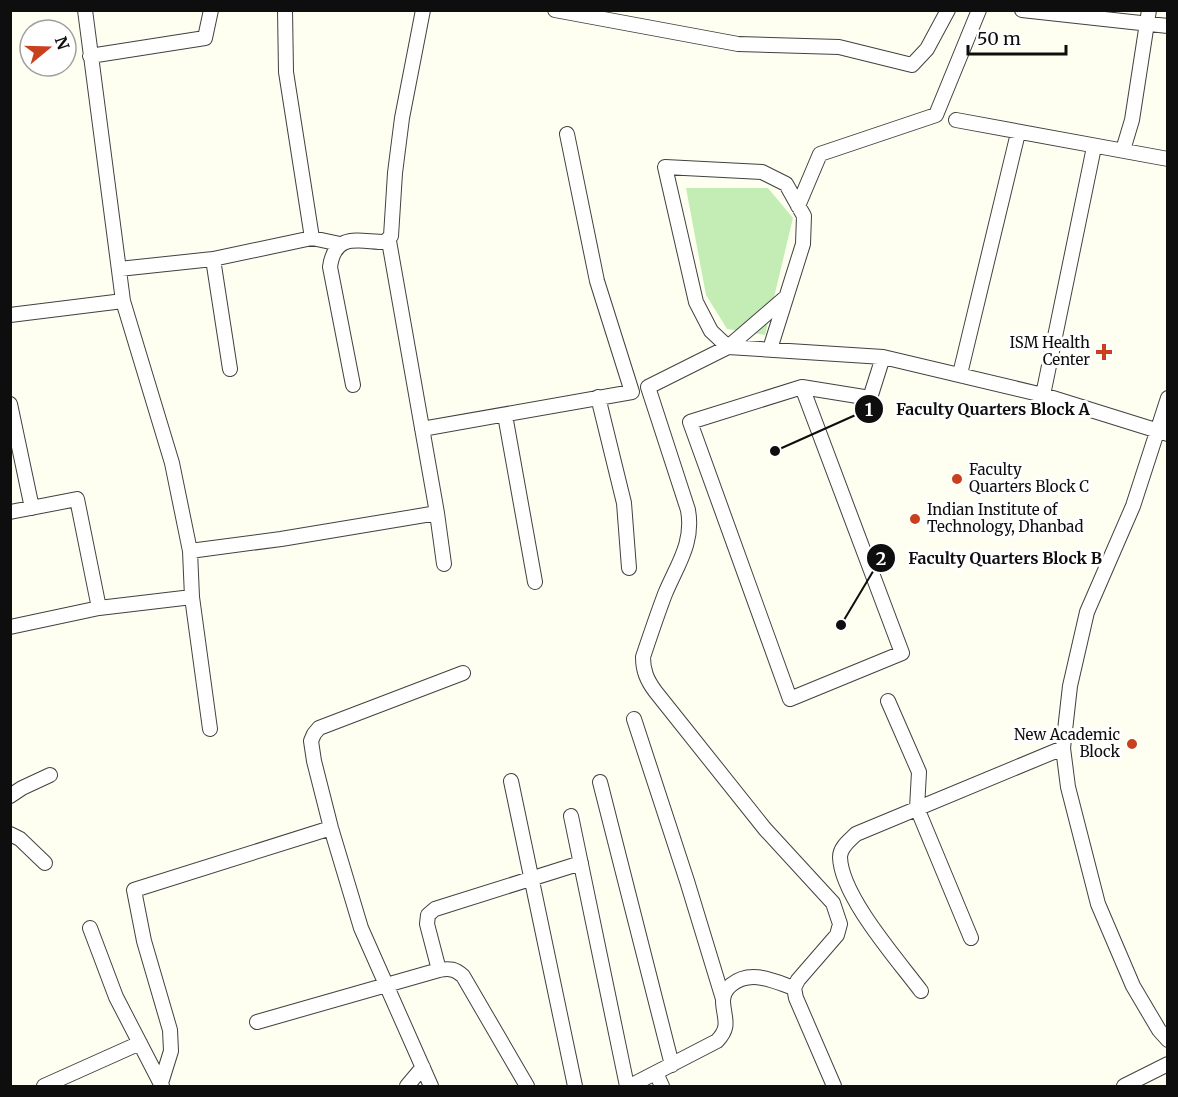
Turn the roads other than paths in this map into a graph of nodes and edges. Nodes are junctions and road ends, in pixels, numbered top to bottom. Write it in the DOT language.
graph roads {
  1 [pos="85,10"];
  2 [pos="211,10"];
  3 [pos="285,10"];
  4 [pos="423,10"];
  5 [pos="555,10"];
  6 [pos="948,10"];
  7 [pos="979,10"];
  8 [pos="1022,10"];
  9 [pos="1148,17"];
  10 [pos="1167,26"];
  11 [pos="90,56"];
  12 [pos="956,120"];
  13 [pos="1018,133"];
  14 [pos="567,134"];
  15 [pos="1094,147"];
  16 [pos="1123,150"];
  17 [pos="1167,159"];
  18 [pos="798,206"];
  19 [pos="312,238"];
  20 [pos="389,241"];
  21 [pos="340,244"];
  22 [pos="213,259"];
  23 [pos="119,269"];
  24 [pos="786,297"];
  25 [pos="123,301"];
  26 [pos="10,315"];
  27 [pos="728,347"];
  28 [pos="770,349"];
  29 [pos="883,357"];
  30 [pos="230,369"];
  31 [pos="960,374"];
  32 [pos="353,385"];
  33 [pos="802,387"];
  34 [pos="1043,395"];
  35 [pos="598,397"];
  36 [pos="1167,398"];
  37 [pos="10,404"];
  38 [pos="505,415"];
  39 [pos="422,429"];
  40 [pos="1162,433"];
  41 [pos="32,508"];
  42 [pos="10,512"];
  43 [pos="437,513"];
  44 [pos="190,551"];
  45 [pos="444,564"];
  46 [pos="629,568"];
  47 [pos="535,582"];
  48 [pos="192,597"];
  49 [pos="99,608"];
  50 [pos="10,627"];
  51 [pos="463,673"];
  52 [pos="888,701"];
  53 [pos="634,719"];
  54 [pos="210,729"];
  55 [pos="1063,748"];
  56 [pos="50,775"];
  57 [pos="511,781"];
  58 [pos="600,782"];
  59 [pos="10,796"];
  60 [pos="917,808"];
  61 [pos="571,816"];
  62 [pos="331,828"];
  63 [pos="10,834"];
  64 [pos="45,863"];
  65 [pos="581,863"];
  66 [pos="531,877"];
  67 [pos="90,928"];
  68 [pos="971,938"];
  69 [pos="439,970"];
  70 [pos="387,986"];
  71 [pos="794,988"];
  72 [pos="921,991"];
  73 [pos="723,999"];
  74 [pos="257,1022"];
  75 [pos="1167,1040"];
  76 [pos="140,1043"];
  77 [pos="1167,1064"];
  78 [pos="672,1065"];
  79 [pos="423,1067"];
  80 [pos="656,1073"];
  81 [pos="162,1085"];
  82 [pos="44,1086"];
  83 [pos="407,1086"];
  84 [pos="431,1086"];
  85 [pos="527,1086"];
  86 [pos="575,1086"];
  87 [pos="629,1086"];
  88 [pos="662,1086"];
  89 [pos="834,1086"];
  90 [pos="1124,1086"];
  1 -- 11 [label="street"];
  2 -- 11 [label="street"];
  3 -- 19 [label="street"];
  4 -- 20 [label="street"];
  5 -- 6 [label="street"];
  7 -- 18 [label="street"];
  8 -- 9 [label="street"];
  9 -- 10 [label="street"];
  9 -- 16 [label="street"];
  11 -- 23 [label="street"];
  12 -- 13 [label="street"];
  13 -- 15 [label="street"];
  13 -- 31 [label="street"];
  14 -- 35 [label="street"];
  15 -- 16 [label="street"];
  15 -- 34 [label="street"];
  16 -- 17 [label="street"];
  18 -- 24 [label="street"];
  18 -- 27 [label="street"];
  19 -- 21 [label="street"];
  19 -- 22 [label="street"];
  20 -- 21 [label="street"];
  20 -- 39 [label="street"];
  21 -- 32 [label="street"];
  22 -- 23 [label="street"];
  22 -- 30 [label="street"];
  23 -- 25 [label="street"];
  24 -- 27 [label="street"];
  24 -- 28 [label="street"];
  25 -- 26 [label="street"];
  25 -- 44 [label="street"];
  27 -- 28 [label="street"];
  27 -- 71 [label="street"];
  28 -- 29 [label="street"];
  29 -- 31 [label="street"];
  29 -- 33 [label="street"];
  31 -- 34 [label="street"];
  33 -- 33 [label="street"];
  34 -- 40 [label="street"];
  35 -- 38 [label="street"];
  35 -- 46 [label="street"];
  36 -- 40 [label="street"];
  37 -- 41 [label="street"];
  38 -- 39 [label="street"];
  38 -- 47 [label="street"];
  39 -- 43 [label="street"];
  40 -- 55 [label="street"];
  41 -- 42 [label="street"];
  41 -- 49 [label="street"];
  43 -- 44 [label="street"];
  43 -- 45 [label="street"];
  44 -- 48 [label="street"];
  48 -- 49 [label="street"];
  48 -- 54 [label="street"];
  49 -- 50 [label="street"];
  51 -- 62 [label="street"];
  52 -- 60 [label="street"];
  53 -- 73 [label="street"];
  55 -- 60 [label="street"];
  55 -- 75 [label="street"];
  56 -- 59 [label="street"];
  57 -- 66 [label="street"];
  58 -- 78 [label="street"];
  60 -- 68 [label="street"];
  60 -- 72 [label="street"];
  61 -- 65 [label="street"];
  62 -- 70 [label="street"];
  62 -- 81 [label="street"];
  63 -- 64 [label="street"];
  65 -- 66 [label="street"];
  65 -- 87 [label="street"];
  66 -- 69 [label="street"];
  66 -- 86 [label="street"];
  67 -- 76 [label="street"];
  69 -- 70 [label="street"];
  69 -- 85 [label="street"];
  70 -- 74 [label="street"];
  70 -- 79 [label="street"];
  71 -- 73 [label="street"];
  71 -- 89 [label="street"];
  73 -- 78 [label="street"];
  76 -- 81 [label="street"];
  76 -- 82 [label="street"];
  77 -- 90 [label="street"];
  78 -- 80 [label="street"];
  79 -- 83 [label="street"];
  79 -- 84 [label="street"];
  80 -- 87 [label="street"];
  80 -- 88 [label="street"];
}
